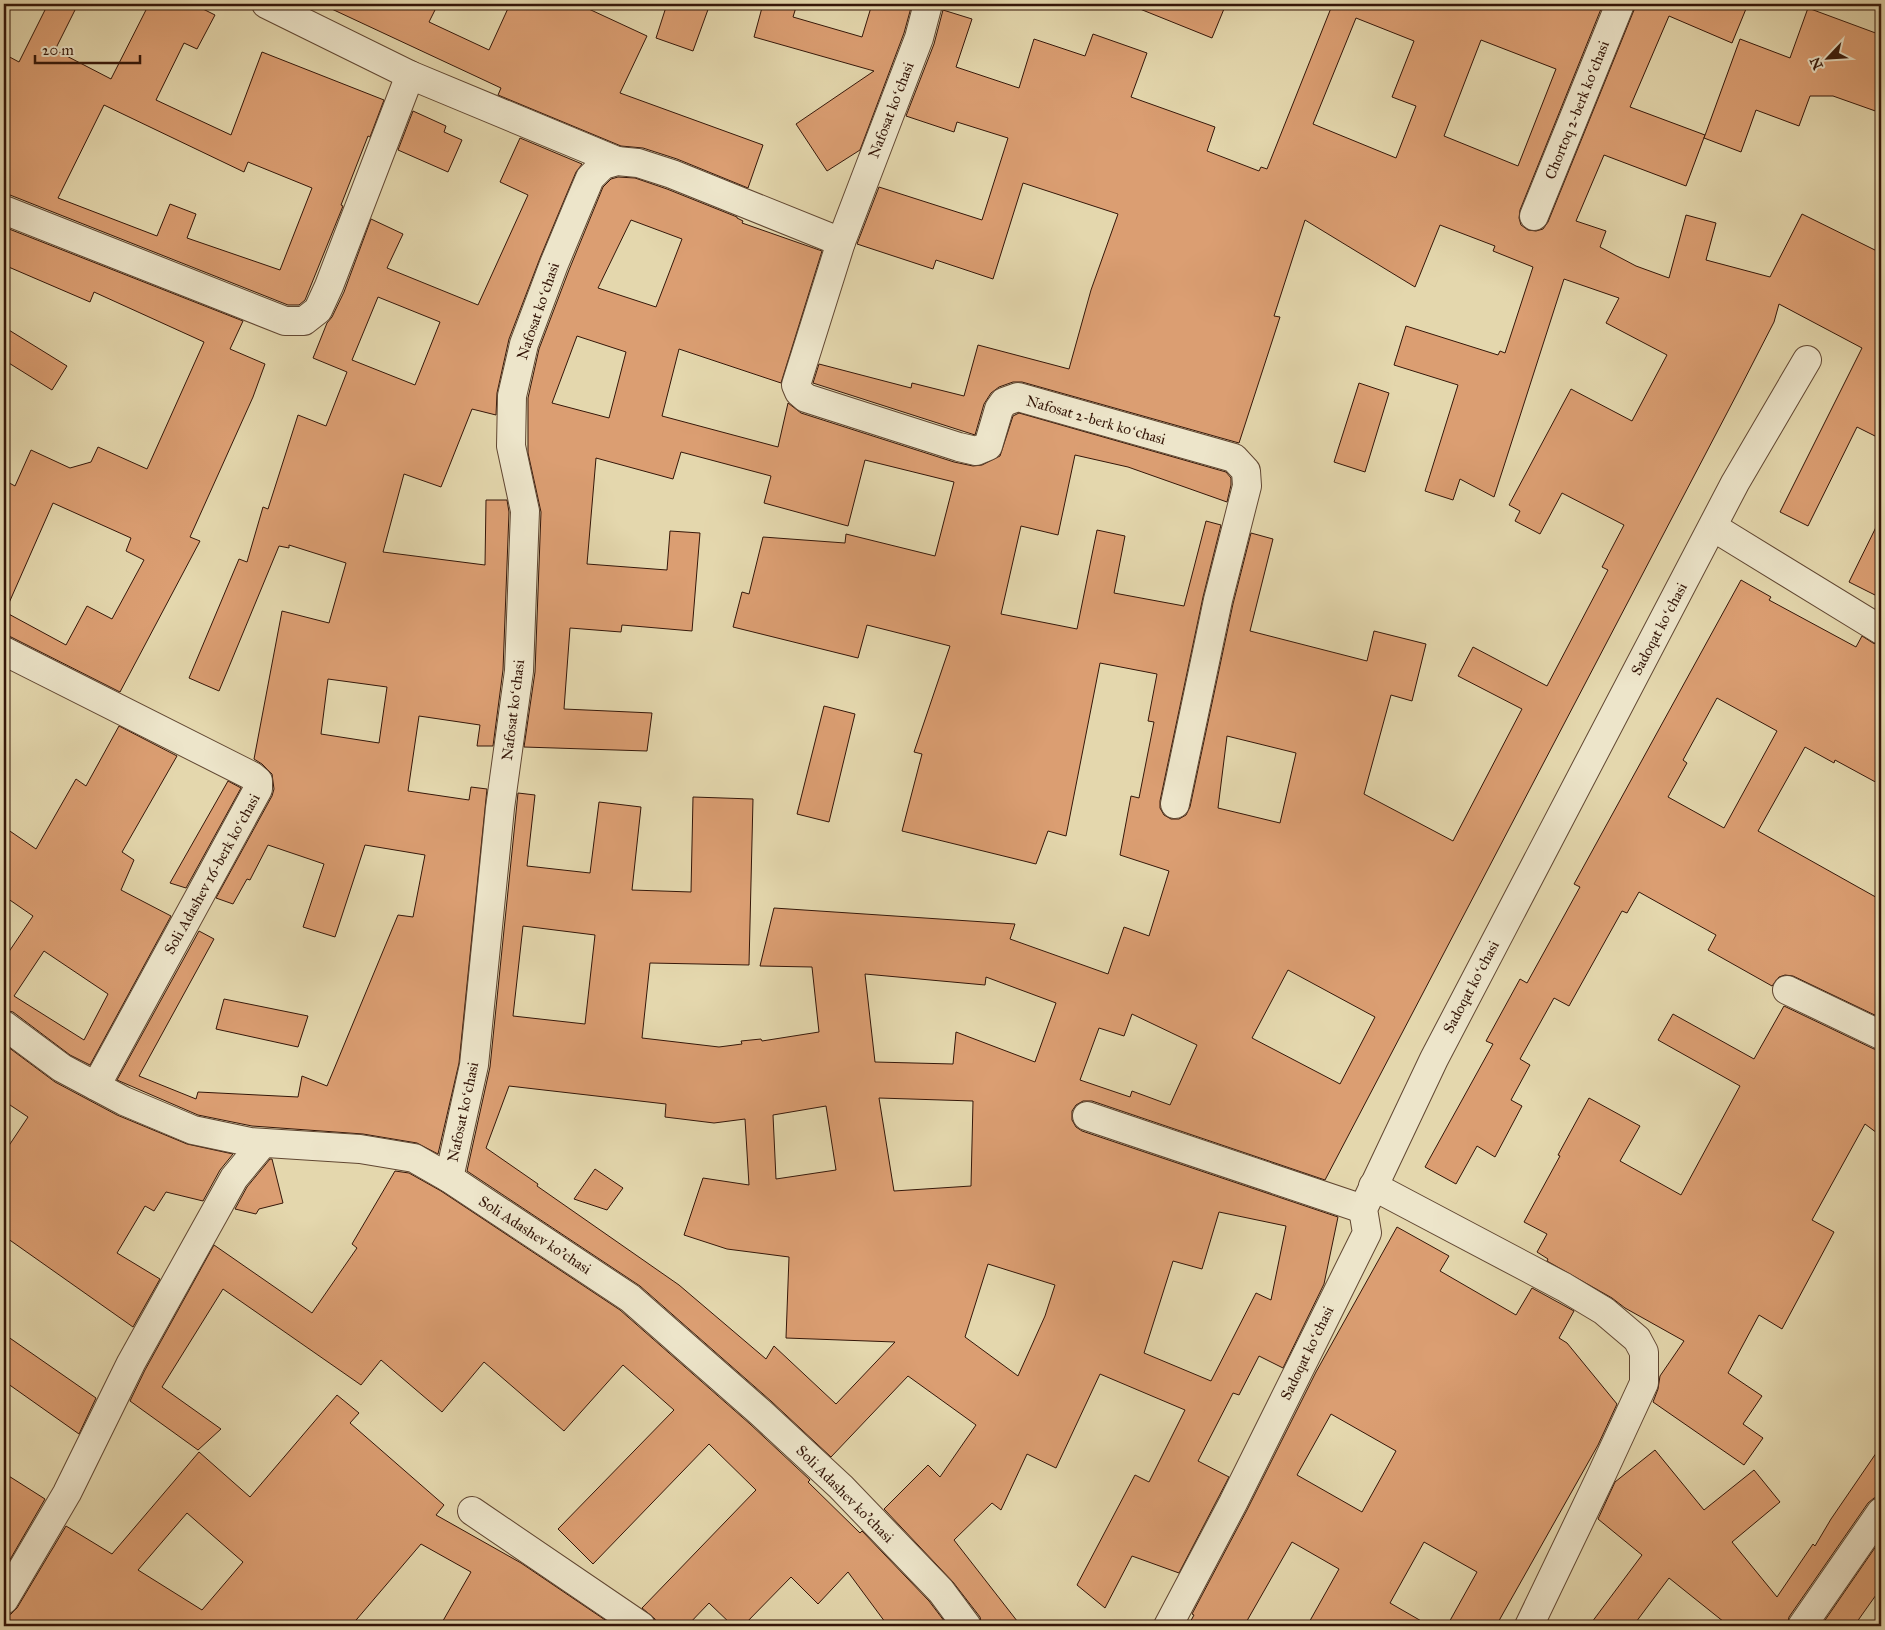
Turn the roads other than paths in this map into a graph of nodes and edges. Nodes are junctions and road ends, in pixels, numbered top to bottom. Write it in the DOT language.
graph roads {
  1 [pos="266,4"];
  2 [pos="928,4"];
  3 [pos="1620,4"];
  4 [pos="410,75"];
  5 [pos="617,161"];
  6 [pos="4,210"];
  7 [pos="1534,216"];
  8 [pos="840,242"];
  9 [pos="1807,360"];
  10 [pos="1712,527"];
  11 [pos="1881,630"];
  12 [pos="4,651"];
  13 [pos="1175,804"];
  14 [pos="1787,990"];
  15 [pos="4,1025"];
  16 [pos="1881,1035"];
  17 [pos="96,1086"];
  18 [pos="1087,1116"];
  19 [pos="263,1143"];
  20 [pos="449,1178"];
  21 [pos="1368,1198"];
  22 [pos="472,1511"];
  23 [pos="1881,1512"];
  24 [pos="4,1600"];
  25 [pos="963,1625"];
  26 [pos="641,1626"];
  27 [pos="1168,1626"];
  28 [pos="1529,1626"];
  29 [pos="1802,1626"];
  1 -- 4 [label="street"];
  2 -- 8 [label="street, Nafosat koʻchasi"];
  3 -- 7 [label="street, Chortoq 2-berk koʻchasi"];
  4 -- 5 [label="street"];
  4 -- 6 [label="street"];
  5 -- 8 [label="street"];
  5 -- 20 [label="street, Nafosat koʻchasi"];
  8 -- 13 [label="street, Nafosat 2-berk koʻchasi"];
  9 -- 10 [label="street, Sadoqat koʻchasi"];
  10 -- 11 [label="street"];
  10 -- 21 [label="street, Sadoqat koʻchasi"];
  12 -- 17 [label="street, Soli Adashev 16-berk koʻchasi"];
  14 -- 16 [label="street"];
  15 -- 17 [label="street, Soli Adashev ko'chasi"];
  17 -- 19 [label="street, Soli Adashev ko'chasi"];
  18 -- 21 [label="street"];
  19 -- 20 [label="street, Soli Adashev ko'chasi"];
  19 -- 24 [label="street"];
  20 -- 25 [label="street, Soli Adashev ko'chasi"];
  21 -- 27 [label="street, Sadoqat koʻchasi"];
  21 -- 28 [label="street"];
  22 -- 26 [label="street"];
  23 -- 29 [label="street"];
}
